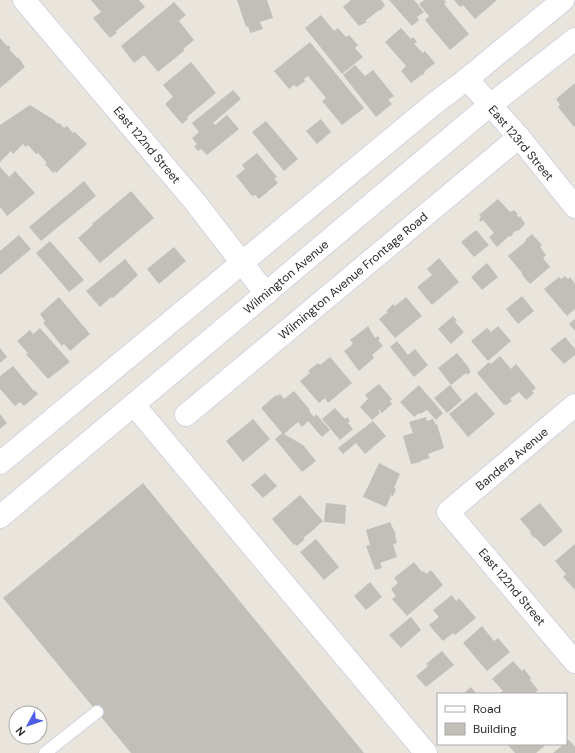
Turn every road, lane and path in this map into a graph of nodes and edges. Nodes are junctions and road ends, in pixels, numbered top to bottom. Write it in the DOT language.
graph roads {
  1 [pos="24,0"];
  2 [pos="563,0"];
  3 [pos="575,39"];
  4 [pos="467,79"];
  5 [pos="490,106"];
  6 [pos="519,137"];
  7 [pos="575,207"];
  8 [pos="242,263"];
  9 [pos="266,294"];
  10 [pos="134,405"];
  11 [pos="575,405"];
  12 [pos="186,415"];
  13 [pos="0,463"];
  14 [pos="448,512"];
  15 [pos="0,517"];
  16 [pos="575,662"];
  17 [pos="97,712"];
  18 [pos="45,753"];
  19 [pos="426,753"];
  1 -- 8 [label="street, East 122nd Street"];
  2 -- 4 [label="street"];
  3 -- 5 [label="street, Wilmington Avenue"];
  4 -- 5 [label="street, East 123rd Street"];
  4 -- 8 [label="street"];
  5 -- 6 [label="street, East 123rd Street"];
  5 -- 9 [label="street, Wilmington Avenue"];
  6 -- 7 [label="street, East 123rd Street"];
  6 -- 12 [label="street, Wilmington Avenue Frontage Road"];
  8 -- 9 [label="street, East 122nd Street"];
  8 -- 13 [label="street"];
  9 -- 10 [label="street, Wilmington Avenue"];
  10 -- 15 [label="street, Wilmington Avenue"];
  10 -- 19 [label="street"];
  11 -- 14 [label="street, Bandera Avenue"];
  14 -- 16 [label="street, East 122nd Street"];
  17 -- 18 [label="lane"];
}
